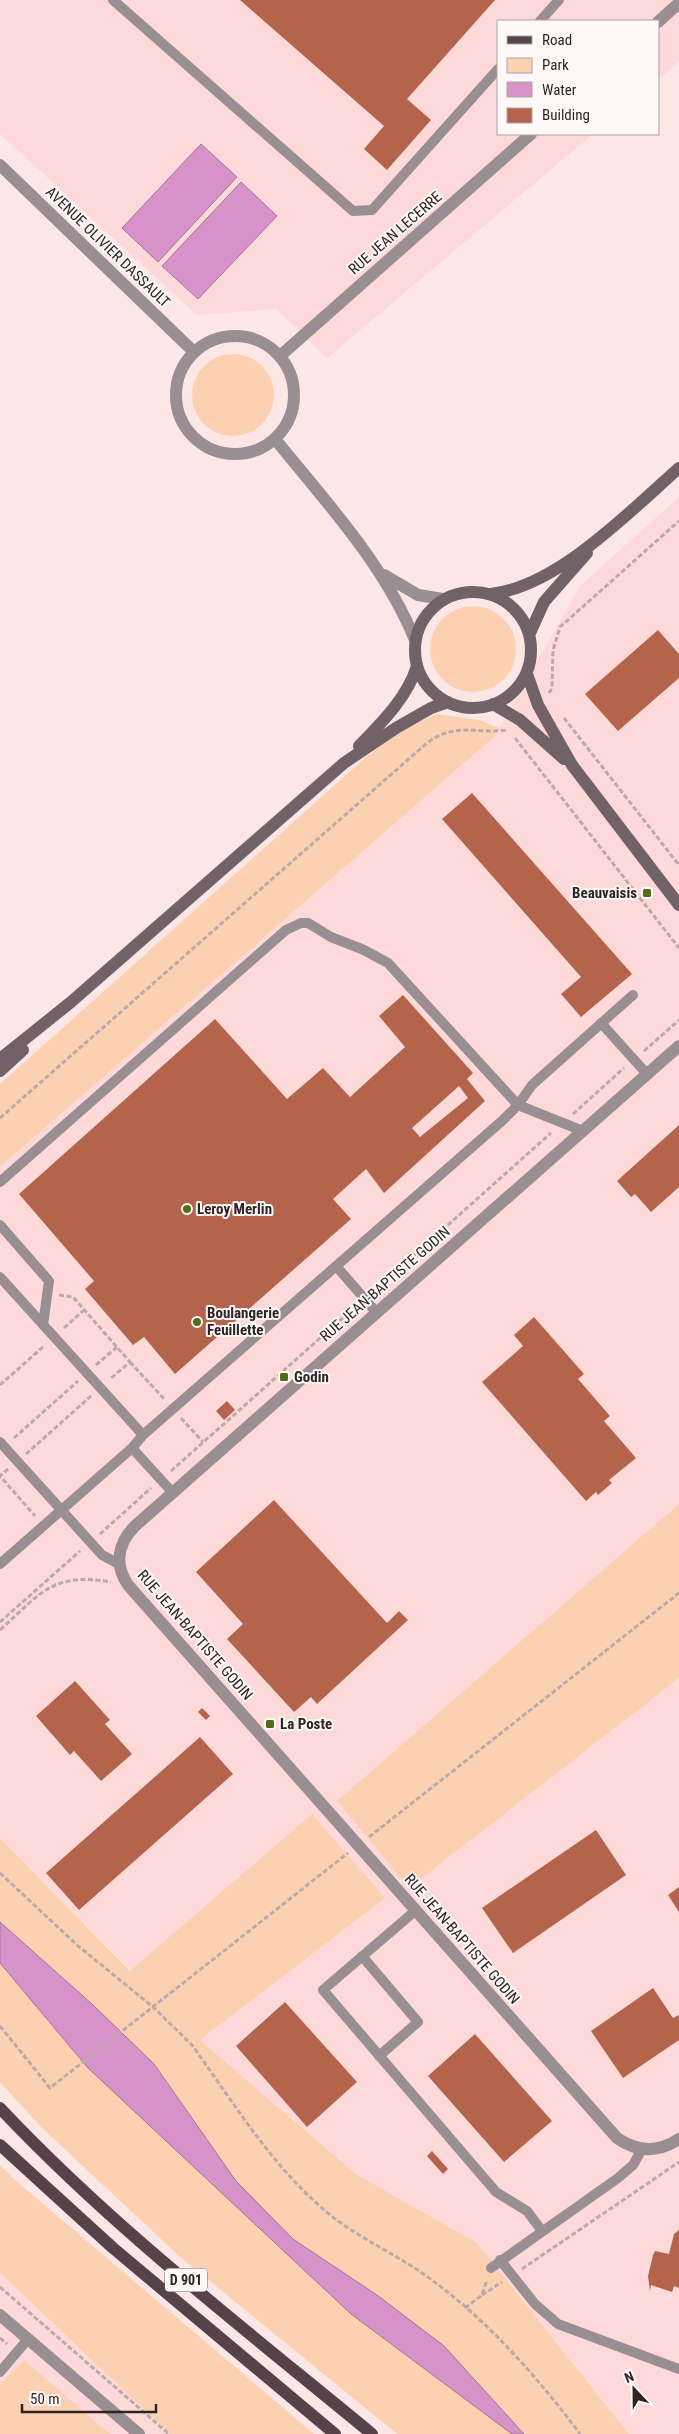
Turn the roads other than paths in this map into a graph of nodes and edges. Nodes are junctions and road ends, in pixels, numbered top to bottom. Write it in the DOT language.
graph roads {
  1 [pos="113,0"];
  2 [pos="559,0"];
  3 [pos="679,4"];
  4 [pos="541,20"];
  5 [pos="659,21"];
  6 [pos="497,70"];
  7 [pos="530,135"];
  8 [pos="0,165"];
  9 [pos="194,352"];
  10 [pos="280,356"];
  11 [pos="275,439"];
  12 [pos="679,468"];
  13 [pos="602,536"];
  14 [pos="378,571"];
  15 [pos="491,594"];
  16 [pos="443,600"];
  17 [pos="530,634"];
  18 [pos="415,640"];
  19 [pos="417,666"];
  20 [pos="526,674"];
  21 [pos="448,702"];
  22 [pos="493,704"];
  23 [pos="344,763"];
  24 [pos="572,766"];
  25 [pos="679,905"];
  26 [pos="633,995"];
  27 [pos="71,1002"];
  28 [pos="601,1023"];
  29 [pos="679,1046"];
  30 [pos="0,1059"];
  31 [pos="0,1071"];
  32 [pos="647,1074"];
  33 [pos="518,1105"];
  34 [pos="583,1131"];
  35 [pos="0,1182"];
  36 [pos="0,1225"];
  37 [pos="336,1266"];
  38 [pos="0,1277"];
  39 [pos="377,1313"];
  40 [pos="43,1325"];
  41 [pos="143,1436"];
  42 [pos="2,1444"];
  43 [pos="132,1448"];
  44 [pos="173,1493"];
  45 [pos="62,1510"];
  46 [pos="0,1564"];
  47 [pos="119,1564"];
  48 [pos="415,1911"];
  49 [pos="362,1956"];
  50 [pos="379,2056"];
  51 [pos="3,2110"];
  52 [pos="679,2139"];
  53 [pos="0,2146"];
  54 [pos="642,2149"];
  55 [pos="542,2231"];
  56 [pos="500,2260"];
  57 [pos="491,2268"];
  58 [pos="0,2315"];
  59 [pos="28,2339"];
  60 [pos="679,2369"];
  61 [pos="0,2372"];
  62 [pos="139,2434"];
  63 [pos="335,2434"];
  64 [pos="372,2434"];
  1 -- 6 [label="lane"];
  2 -- 4 [label="lane"];
  3 -- 5 [label="street"];
  7 -- 10 [label="street, RUE JEAN LECERRE"];
  8 -- 9 [label="street, AVENUE OLIVIER DASSAULT"];
  9 -- 10 [label="street"];
  9 -- 11 [label="street"];
  10 -- 11 [label="street"];
  11 -- 14 [label="street"];
  12 -- 13 [label="main road"];
  13 -- 15 [label="main road"];
  13 -- 17 [label="main road"];
  14 -- 16 [label="street"];
  14 -- 18 [label="street"];
  15 -- 16 [label="main road"];
  15 -- 17 [label="main road"];
  16 -- 18 [label="main road"];
  17 -- 20 [label="main road"];
  18 -- 19 [label="main road"];
  19 -- 21 [label="main road"];
  19 -- 23 [label="main road"];
  20 -- 22 [label="main road"];
  20 -- 24 [label="main road"];
  21 -- 22 [label="main road"];
  21 -- 23 [label="main road"];
  22 -- 24 [label="main road"];
  23 -- 27 [label="main road"];
  24 -- 25 [label="main road"];
  26 -- 28 [label="lane"];
  27 -- 30 [label="main road"];
  27 -- 31 [label="main road"];
  28 -- 32 [label="lane"];
  28 -- 33 [label="lane"];
  29 -- 32 [label="street, RUE JEAN-BAPTISTE GODIN"];
  32 -- 34 [label="street, RUE JEAN-BAPTISTE GODIN"];
  33 -- 34 [label="lane"];
  33 -- 35 [label="lane"];
  33 -- 37 [label="lane"];
  34 -- 39 [label="street, RUE JEAN-BAPTISTE GODIN"];
  36 -- 40 [label="lane"];
  37 -- 39 [label="lane"];
  37 -- 41 [label="lane"];
  38 -- 40 [label="lane"];
  39 -- 44 [label="street, RUE JEAN-BAPTISTE GODIN"];
  40 -- 41 [label="lane"];
  41 -- 43 [label="lane"];
  42 -- 45 [label="lane"];
  43 -- 44 [label="lane"];
  43 -- 45 [label="lane"];
  44 -- 47 [label="street, RUE JEAN-BAPTISTE GODIN"];
  45 -- 46 [label="lane"];
  45 -- 47 [label="lane"];
  47 -- 48 [label="street, RUE JEAN-BAPTISTE GODIN"];
  48 -- 49 [label="lane"];
  48 -- 54 [label="street, RUE JEAN-BAPTISTE GODIN"];
  49 -- 50 [label="lane"];
  49 -- 50 [label="lane"];
  50 -- 55 [label="lane"];
  51 -- 64 [label="main road, D 901"];
  52 -- 54 [label="street"];
  53 -- 63 [label="main road, D 901"];
  54 -- 55 [label="lane"];
  55 -- 56 [label="lane"];
  56 -- 57 [label="lane"];
  56 -- 60 [label="lane"];
  58 -- 59 [label="street"];
  59 -- 61 [label="lane"];
  59 -- 62 [label="street"];
}
